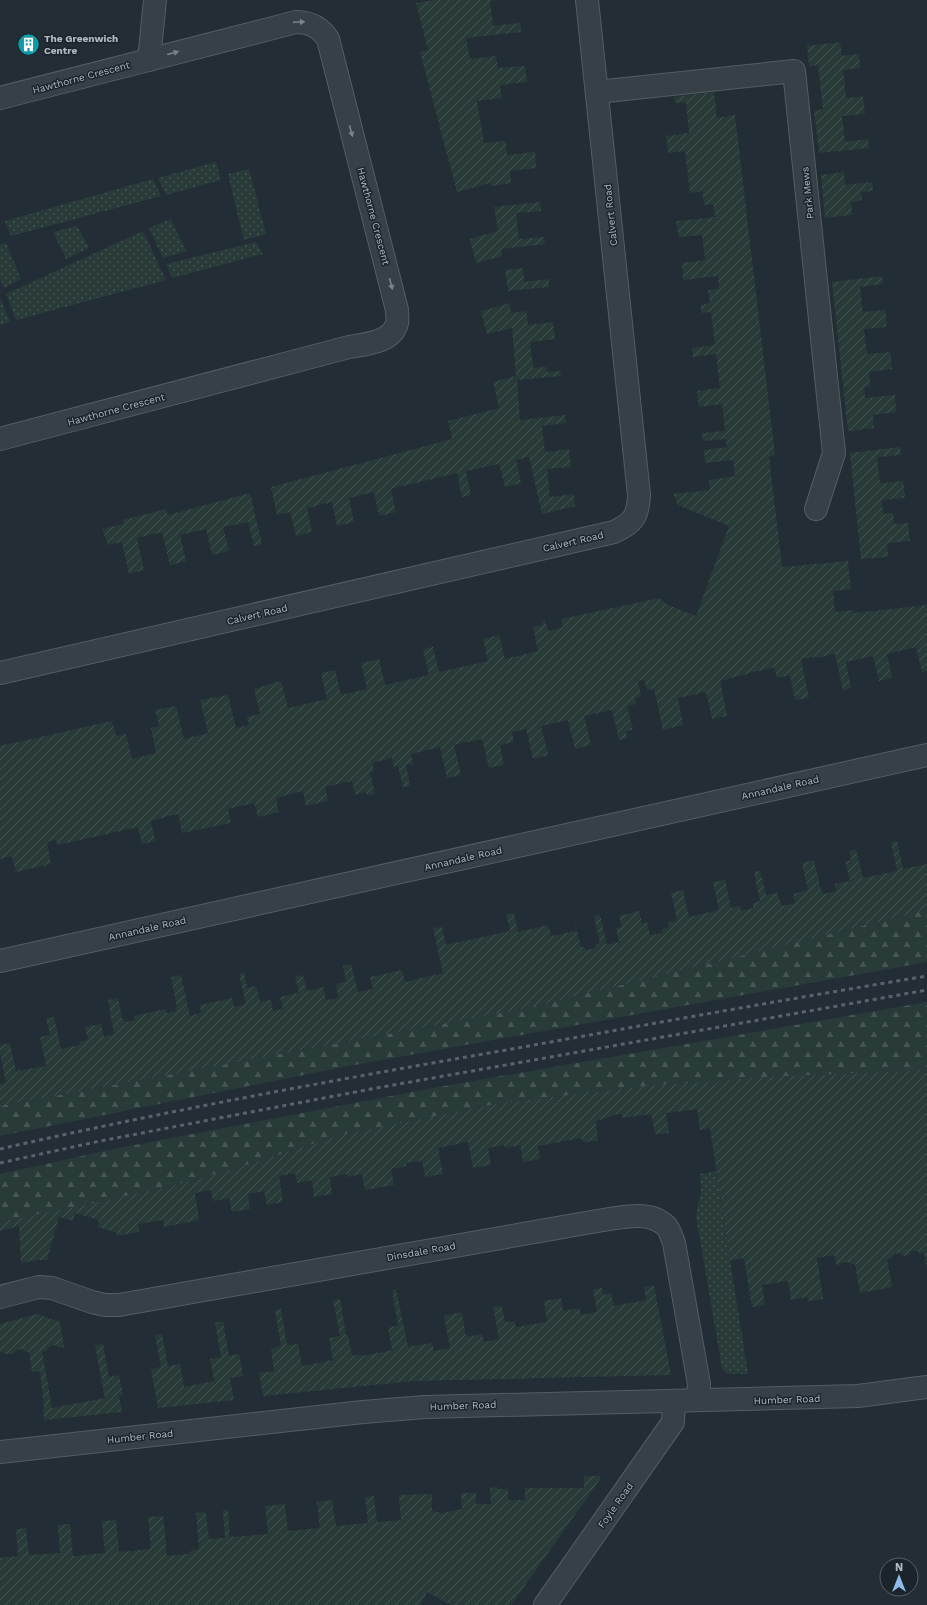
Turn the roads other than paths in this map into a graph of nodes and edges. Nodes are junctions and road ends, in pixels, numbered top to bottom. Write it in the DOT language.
graph roads {
  1 [pos="155,0"];
  2 [pos="587,0"];
  3 [pos="149,60"];
  4 [pos="597,92"];
  5 [pos="0,98"];
  6 [pos="0,439"];
  7 [pos="816,509"];
  8 [pos="0,673"];
  9 [pos="927,755"];
  10 [pos="0,961"];
  11 [pos="0,1297"];
  12 [pos="927,1387"];
  13 [pos="698,1400"];
  14 [pos="674,1401"];
  15 [pos="0,1452"];
  16 [pos="544,1605"];
  1 -- 3 [label="street"];
  2 -- 4 [label="street, Calvert Road"];
  3 -- 5 [label="street, Hawthorne Crescent"];
  3 -- 6 [label="street, Hawthorne Crescent, one-way"];
  4 -- 7 [label="street, Park Mews"];
  4 -- 8 [label="street, Calvert Road"];
  9 -- 10 [label="street, Annandale Road"];
  11 -- 13 [label="street, Dinsdale Road"];
  12 -- 13 [label="street, Humber Road"];
  13 -- 14 [label="street, Humber Road"];
  14 -- 15 [label="street, Humber Road"];
  14 -- 16 [label="street, Foyle Road"];
}
